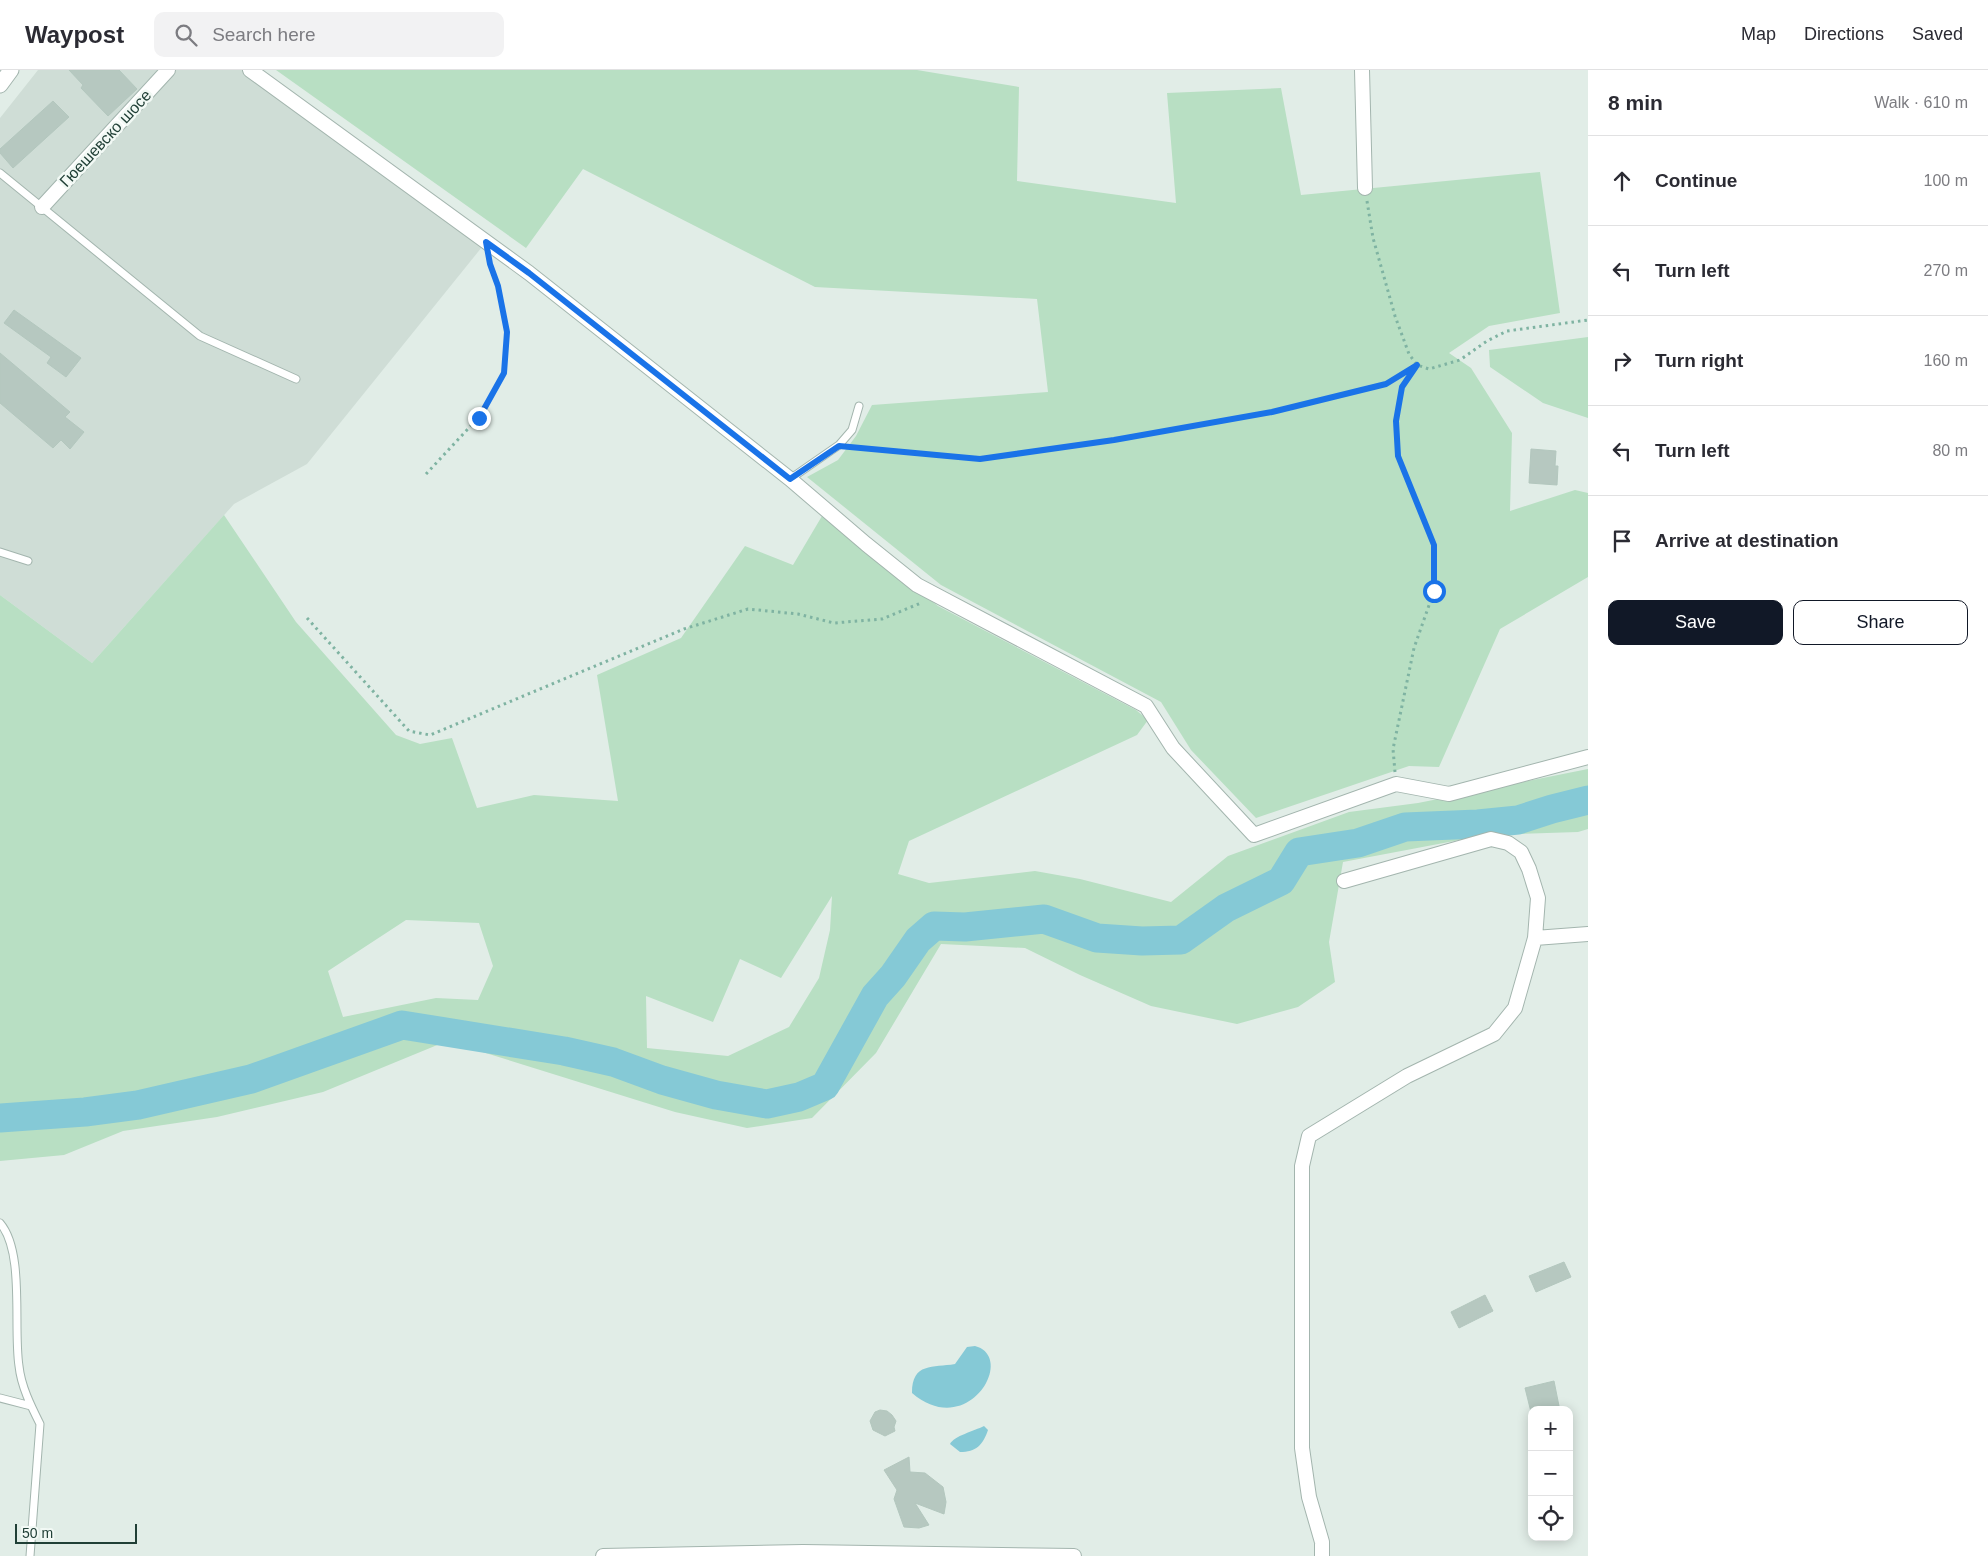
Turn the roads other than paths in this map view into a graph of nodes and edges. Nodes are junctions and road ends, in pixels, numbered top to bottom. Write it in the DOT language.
graph roads {
  1 [pos="11,70"];
  2 [pos="168,70"];
  3 [pos="250,70"];
  4 [pos="1362,70"];
  5 [pos="0,85"];
  6 [pos="0,173"];
  7 [pos="1365,188"];
  8 [pos="42,207"];
  9 [pos="296,379"];
  10 [pos="858,406"];
  11 [pos="790,479"];
  12 [pos="0,552"];
  13 [pos="28,561"];
  14 [pos="1588,757"];
  15 [pos="1344,881"];
  16 [pos="1588,934"];
  17 [pos="1535,938"];
  18 [pos="0,1222"];
  19 [pos="0,1398"];
  20 [pos="31,1406"];
  21 [pos="30,1556"];
  22 [pos="603,1556"];
  23 [pos="1074,1556"];
  24 [pos="1322,1556"];
  1 -- 5 [label="street"];
  2 -- 8 [label="street, Гюешевско шосе"];
  3 -- 11 [label="street"];
  4 -- 7 [label="street"];
  6 -- 8 [label="lane"];
  8 -- 9 [label="lane"];
  10 -- 11 [label="lane"];
  11 -- 14 [label="street"];
  12 -- 13 [label="lane"];
  15 -- 17 [label="street"];
  16 -- 17 [label="street"];
  17 -- 24 [label="street"];
  18 -- 20 [label="lane"];
  19 -- 20 [label="lane"];
  20 -- 21 [label="lane"];
  22 -- 23 [label="street"];
}
